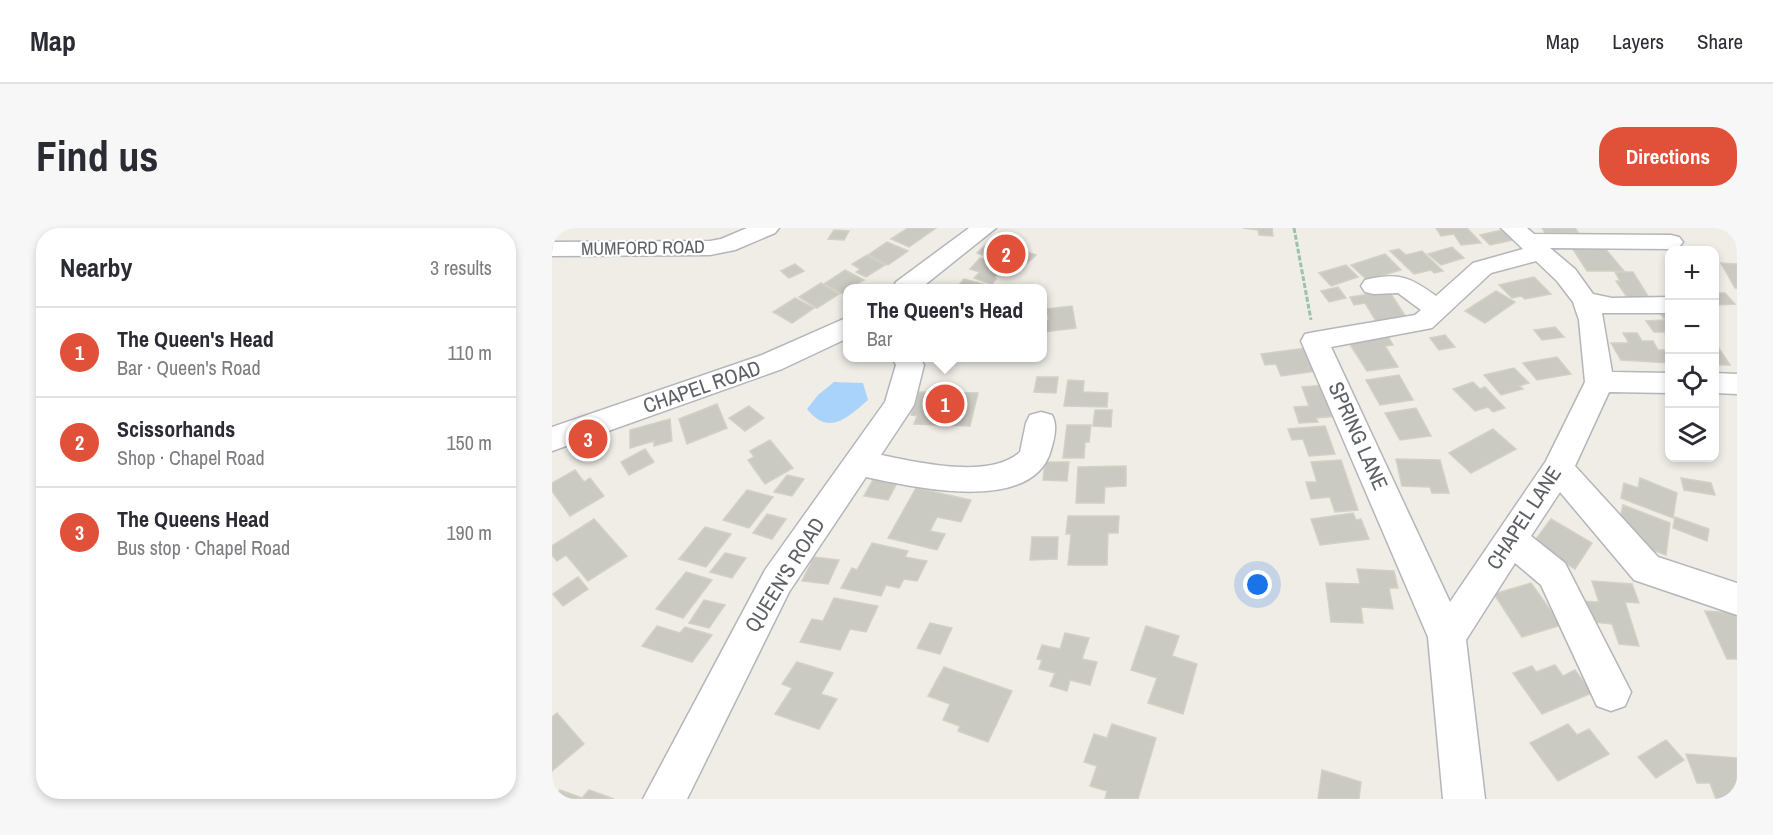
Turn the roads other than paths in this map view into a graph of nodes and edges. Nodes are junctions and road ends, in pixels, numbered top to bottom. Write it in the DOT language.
graph roads {
  1 [pos="767,228"];
  2 [pos="984,228"];
  3 [pos="1527,240"];
  4 [pos="1671,242"];
  5 [pos="552,249"];
  6 [pos="910,284"];
  7 [pos="1374,286"];
  8 [pos="1585,301"];
  9 [pos="1665,305"];
  10 [pos="1437,309"];
  11 [pos="843,329"];
  12 [pos="908,362"];
  13 [pos="1599,382"];
  14 [pos="1665,383"];
  15 [pos="1719,383"];
  16 [pos="1737,384"];
  17 [pos="1041,423"];
  18 [pos="552,439"];
  19 [pos="858,463"];
  20 [pos="1558,468"];
  21 [pos="1511,540"];
  22 [pos="1737,599"];
  23 [pos="1447,637"];
  24 [pos="1611,692"];
  25 [pos="664,799"];
  26 [pos="1464,799"];
  1 -- 5 [label="street, MUMFORD ROAD"];
  2 -- 6 [label="street"];
  3 -- 4 [label="street"];
  3 -- 8 [label="street"];
  3 -- 10 [label="street"];
  7 -- 10 [label="street"];
  8 -- 9 [label="street"];
  8 -- 13 [label="street"];
  10 -- 23 [label="street, SPRING LANE"];
  11 -- 18 [label="street, CHAPEL ROAD"];
  12 -- 19 [label="street, QUEEN'S ROAD"];
  13 -- 14 [label="street"];
  13 -- 20 [label="street, CHAPEL LANE"];
  15 -- 16 [label="street"];
  17 -- 19 [label="street"];
  19 -- 25 [label="street, QUEEN'S ROAD"];
  20 -- 21 [label="street, CHAPEL LANE"];
  20 -- 22 [label="street"];
  21 -- 23 [label="street, CHAPEL LANE"];
  21 -- 24 [label="street"];
  23 -- 26 [label="street"];
}
